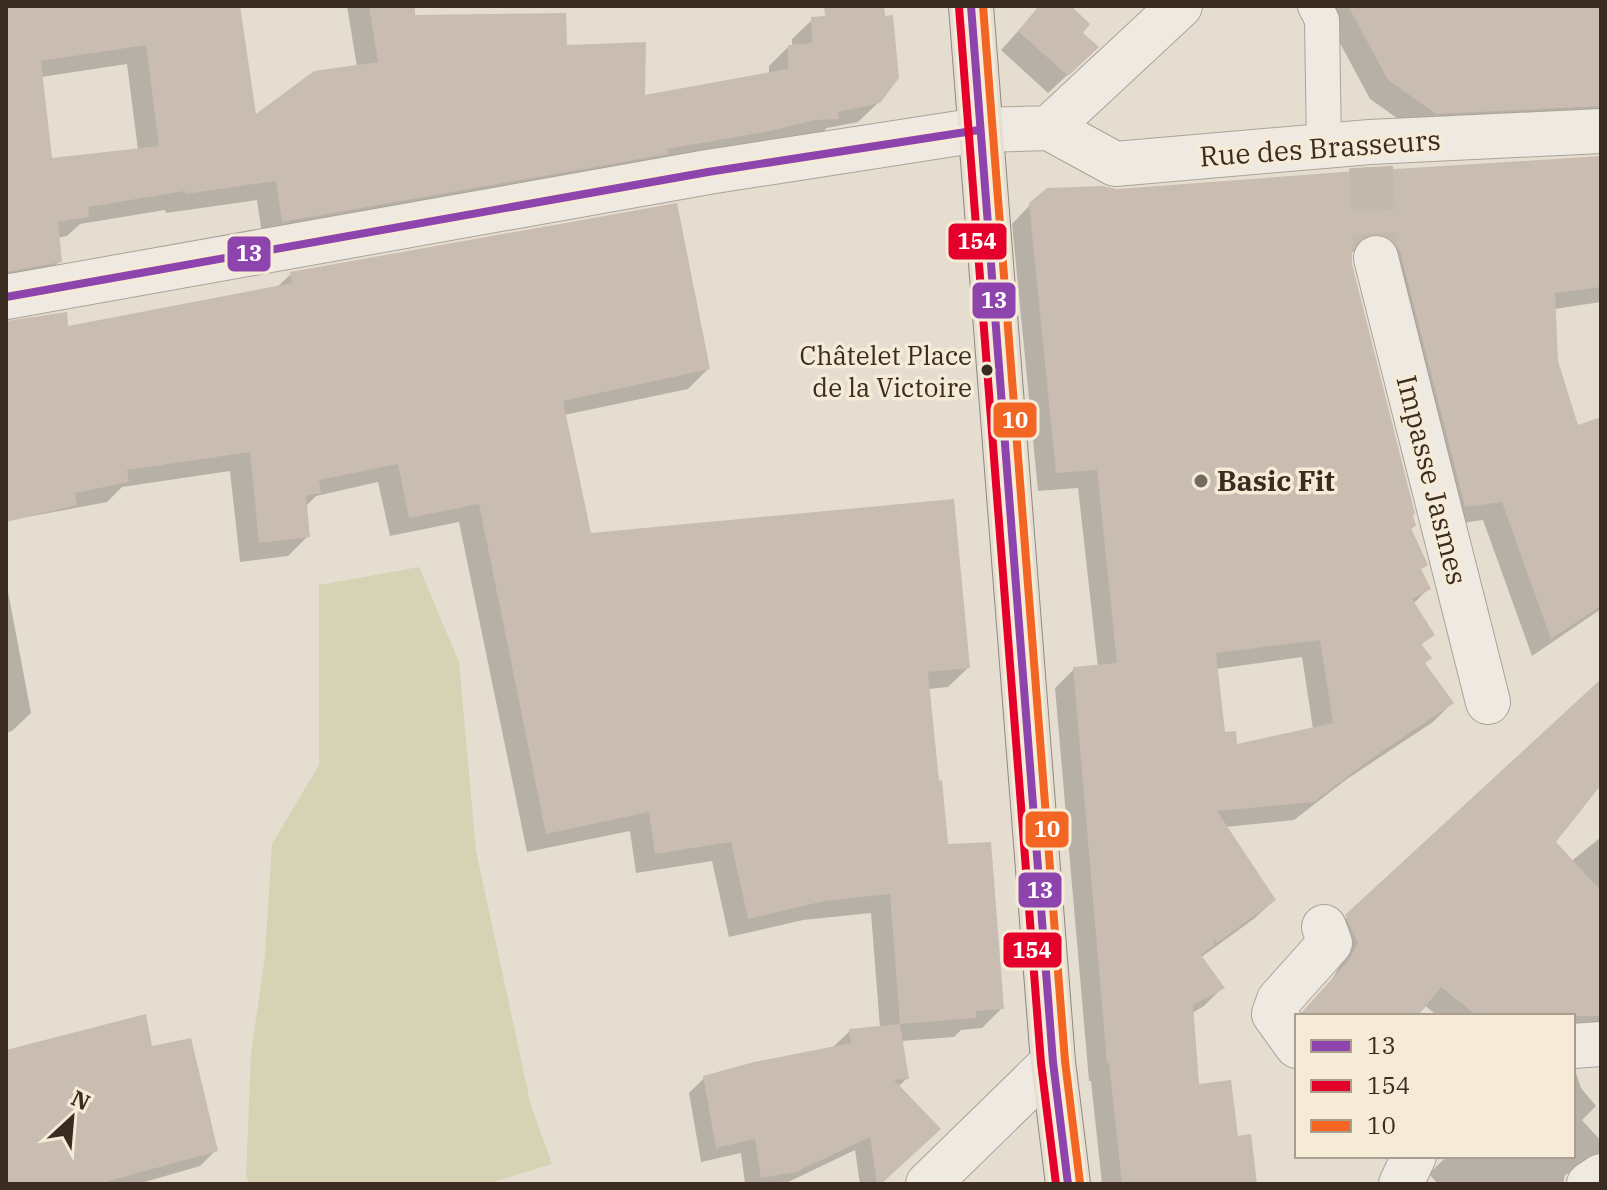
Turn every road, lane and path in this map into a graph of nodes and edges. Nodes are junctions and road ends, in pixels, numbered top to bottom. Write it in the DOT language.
graph roads {
  1 [pos="971,6"];
  2 [pos="1180,6"];
  3 [pos="1315,6"];
  4 [pos="1049,128"];
  5 [pos="979,130"];
  6 [pos="1601,131"];
  7 [pos="1324,146"];
  8 [pos="1376,258"];
  9 [pos="6,297"];
  10 [pos="1488,702"];
  11 [pos="1324,927"];
  12 [pos="1295,1043"];
  13 [pos="1601,1044"];
  14 [pos="1575,1046"];
  15 [pos="1053,1062"];
  16 [pos="1413,1158"];
  17 [pos="1601,1176"];
  18 [pos="928,1184"];
  19 [pos="1068,1184"];
  20 [pos="1401,1184"];
  21 [pos="1589,1184"];
  1 -- 5 [label="main road"];
  2 -- 4 [label="street"];
  3 -- 7 [label="street"];
  4 -- 5 [label="street"];
  4 -- 7 [label="street, Rue des Brasseurs"];
  5 -- 9 [label="street"];
  5 -- 15 [label="main road"];
  6 -- 7 [label="street, Rue des Brasseurs"];
  8 -- 10 [label="street, Impasse Jasmes"];
  11 -- 12 [label="street"];
  13 -- 14 [label="street"];
  15 -- 18 [label="street"];
  15 -- 19 [label="main road"];
  16 -- 20 [label="street"];
  17 -- 21 [label="street"];
}
